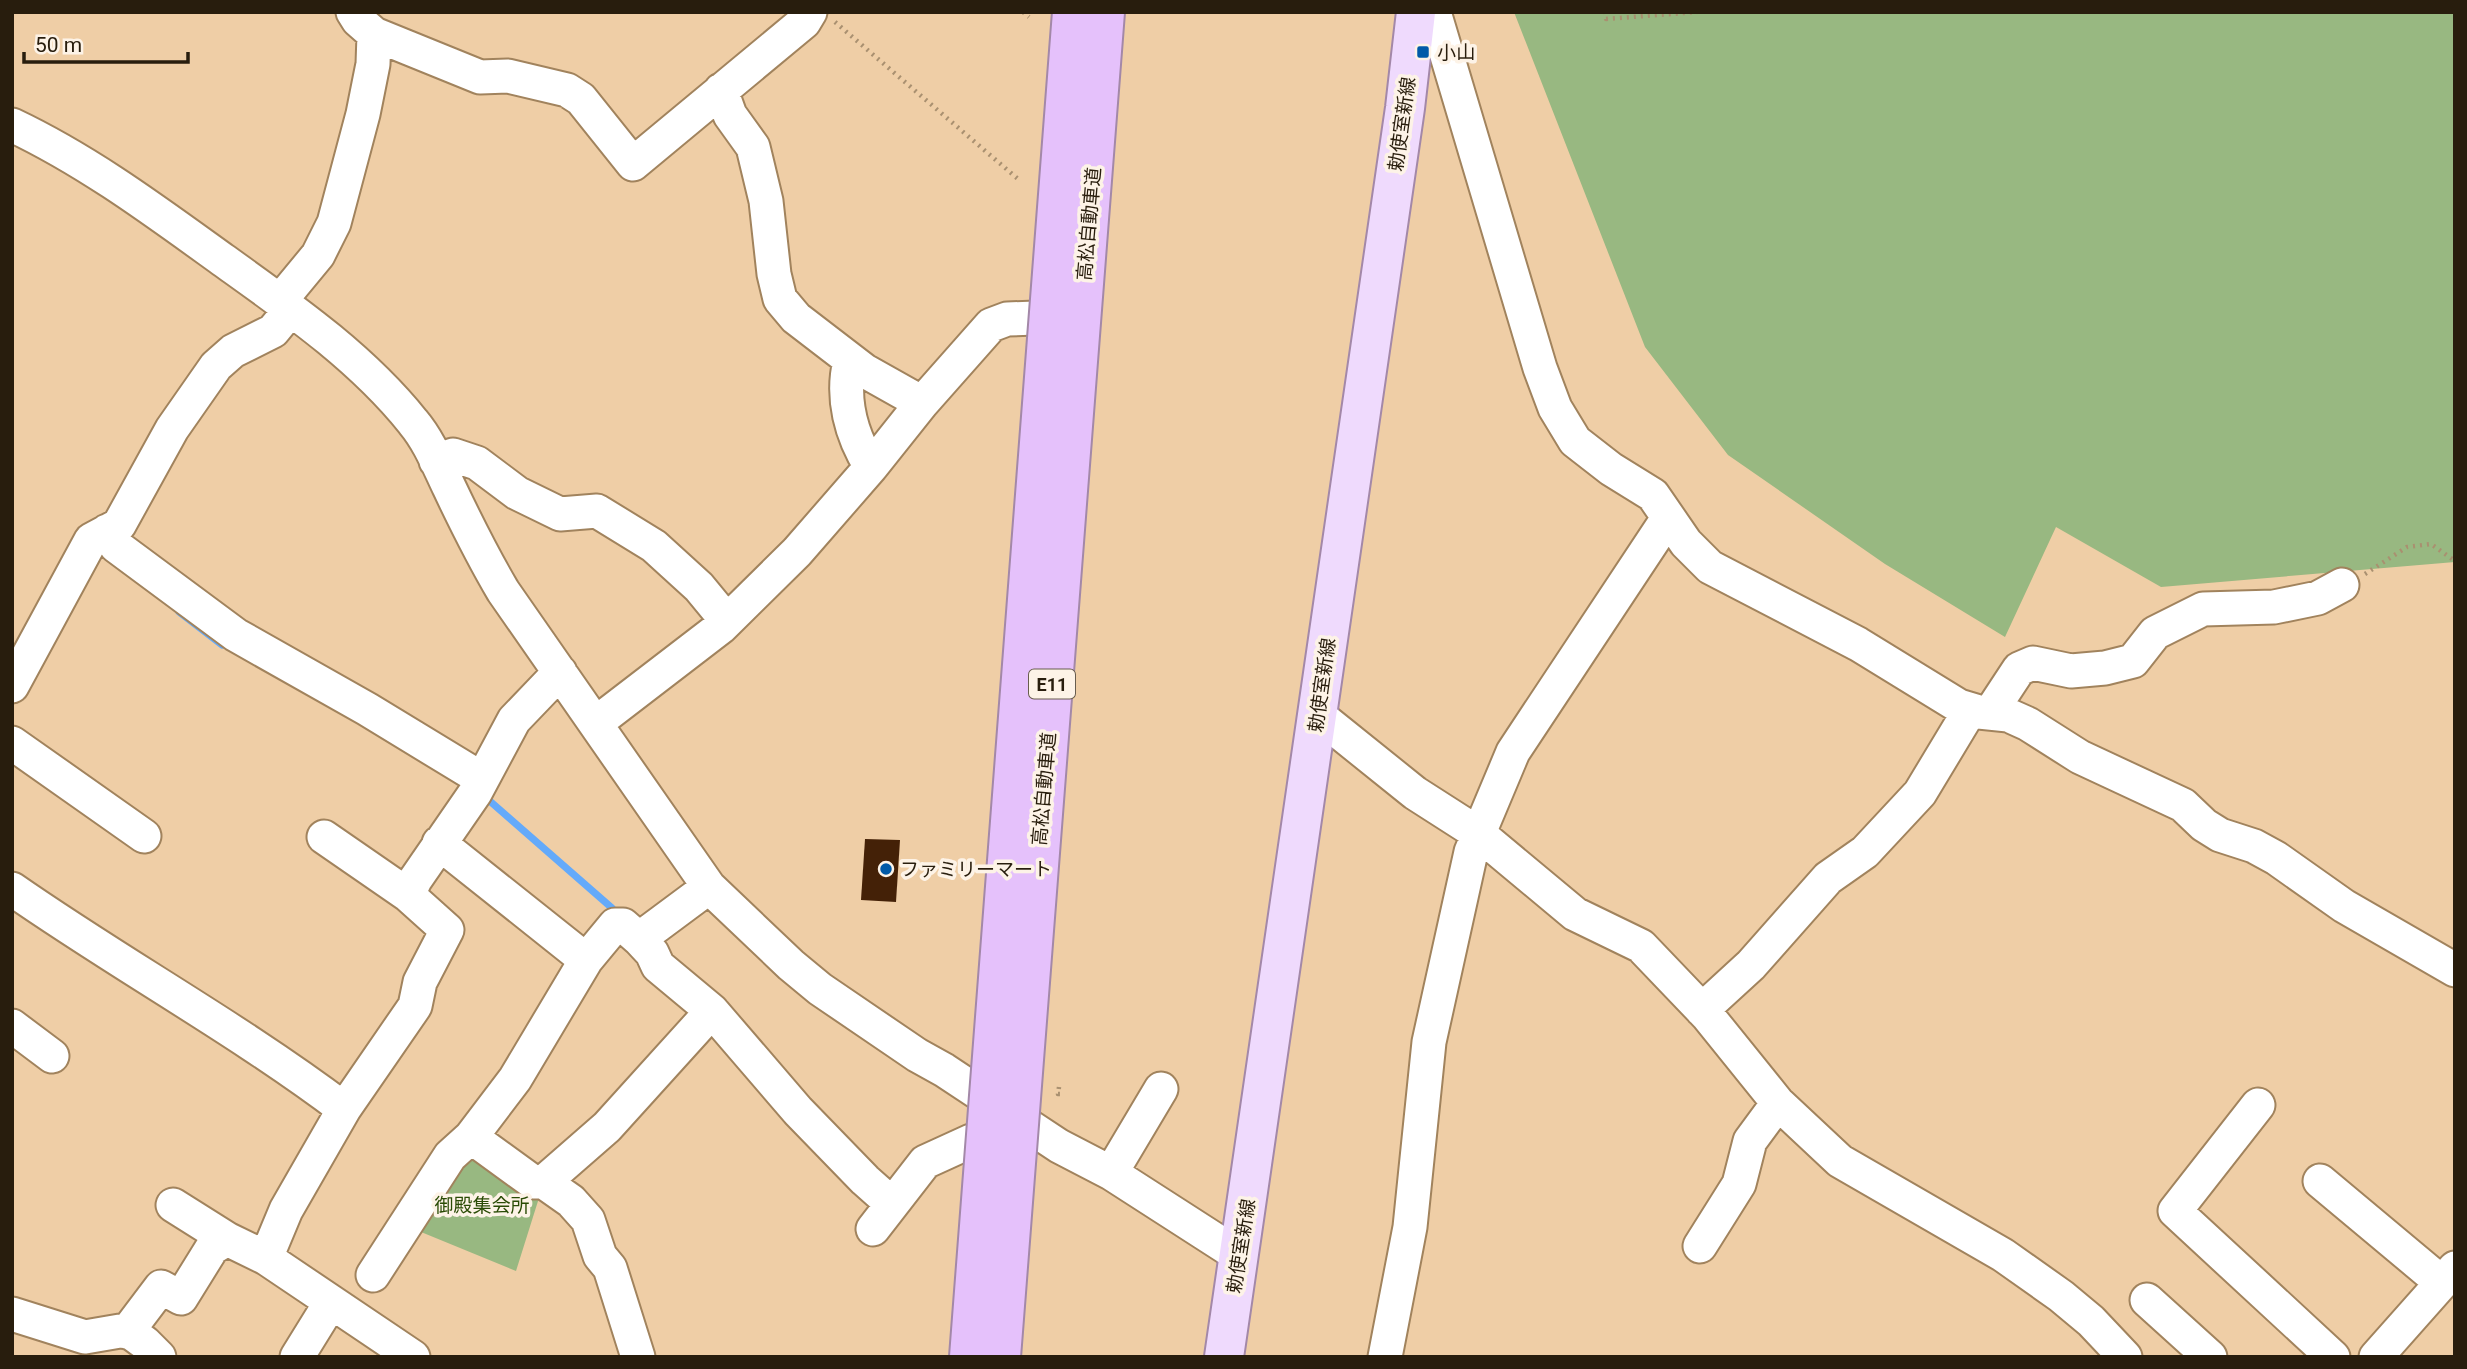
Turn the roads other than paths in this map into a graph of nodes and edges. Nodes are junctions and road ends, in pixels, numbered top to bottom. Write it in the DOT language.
graph roads {
  1 [pos="1072,12"];
  2 [pos="1105,12"];
  3 [pos="1416,12"];
  4 [pos="1434,12"];
  5 [pos="808,17"];
  6 [pos="363,23"];
  7 [pos="721,90"];
  8 [pos="12,125"];
  9 [pos="285,305"];
  10 [pos="1036,318"];
  11 [pos="850,360"];
  12 [pos="922,403"];
  13 [pos="436,461"];
  14 [pos="871,467"];
  15 [pos="1668,518"];
  16 [pos="107,531"];
  17 [pos="2342,585"];
  18 [pos="727,621"];
  19 [pos="560,672"];
  20 [pos="12,686"];
  21 [pos="1980,712"];
  22 [pos="1318,715"];
  23 [pos="596,723"];
  24 [pos="14,750"];
  25 [pos="479,786"];
  26 [pos="1479,834"];
  27 [pos="144,836"];
  28 [pos="324,837"];
  29 [pos="439,843"];
  30 [pos="709,887"];
  31 [pos="12,889"];
  32 [pos="408,895"];
  33 [pos="639,939"];
  34 [pos="586,960"];
  35 [pos="2455,970"];
  36 [pos="1703,1010"];
  37 [pos="712,1011"];
  38 [pos="12,1026"];
  39 [pos="52,1055"];
  40 [pos="1161,1089"];
  41 [pos="1778,1103"];
  42 [pos="2258,1105"];
  43 [pos="344,1109"];
  44 [pos="471,1137"];
  45 [pos="971,1141"];
  46 [pos="1111,1174"];
  47 [pos="2320,1181"];
  48 [pos="539,1182"];
  49 [pos="173,1205"];
  50 [pos="227,1239"];
  51 [pos="1700,1246"];
  52 [pos="1240,1256"];
  53 [pos="266,1258"];
  54 [pos="2451,1272"];
  55 [pos="373,1275"];
  56 [pos="2147,1300"];
  57 [pos="331,1302"];
  58 [pos="12,1314"];
  59 [pos="127,1332"];
  60 [pos="84,1351"];
  61 [pos="1387,1356"];
  62 [pos="159,1357"];
  63 [pos="297,1357"];
  64 [pos="413,1357"];
  65 [pos="638,1357"];
  66 [pos="970,1357"];
  67 [pos="1001,1357"];
  68 [pos="1224,1357"];
  69 [pos="2125,1357"];
  70 [pos="2210,1357"];
  71 [pos="2333,1357"];
  72 [pos="2376,1357"];
  1 -- 66 [label="highway, 高松自動車道 / E11, bridge"];
  2 -- 67 [label="highway, 高松自動車道 / E11, bridge"];
  3 -- 22 [label="main road, 勅使室新線"];
  4 -- 15 [label="street"];
  5 -- 7 [label="street"];
  6 -- 7 [label="street"];
  6 -- 9 [label="street"];
  7 -- 11 [label="street"];
  8 -- 9 [label="street"];
  9 -- 13 [label="street"];
  9 -- 16 [label="street"];
  10 -- 12 [label="street"];
  11 -- 12 [label="street"];
  11 -- 14 [label="street"];
  12 -- 14 [label="street"];
  13 -- 18 [label="street"];
  13 -- 19 [label="street"];
  14 -- 18 [label="street"];
  15 -- 21 [label="street"];
  15 -- 26 [label="street"];
  16 -- 20 [label="street"];
  16 -- 25 [label="street"];
  17 -- 21 [label="street"];
  18 -- 23 [label="street"];
  19 -- 23 [label="street"];
  19 -- 25 [label="street"];
  21 -- 35 [label="street"];
  21 -- 36 [label="street"];
  22 -- 26 [label="street"];
  22 -- 52 [label="main road, 勅使室新線"];
  23 -- 30 [label="street"];
  24 -- 27 [label="street"];
  25 -- 29 [label="street"];
  26 -- 36 [label="street"];
  26 -- 61 [label="street"];
  28 -- 32 [label="street"];
  29 -- 32 [label="street"];
  29 -- 34 [label="street"];
  30 -- 33 [label="street"];
  30 -- 46 [label="street"];
  31 -- 43 [label="street"];
  32 -- 43 [label="street"];
  33 -- 34 [label="street"];
  33 -- 37 [label="street"];
  34 -- 44 [label="street"];
  36 -- 41 [label="street"];
  37 -- 45 [label="street"];
  37 -- 48 [label="street"];
  38 -- 39 [label="street"];
  40 -- 46 [label="street"];
  41 -- 51 [label="street"];
  41 -- 69 [label="street"];
  42 -- 71 [label="street"];
  43 -- 53 [label="street"];
  44 -- 48 [label="street"];
  44 -- 55 [label="street"];
  46 -- 52 [label="street"];
  47 -- 54 [label="street"];
  48 -- 65 [label="street"];
  49 -- 50 [label="street"];
  50 -- 53 [label="street"];
  50 -- 59 [label="street"];
  52 -- 68 [label="main road, 勅使室新線"];
  53 -- 57 [label="street"];
  54 -- 72 [label="street"];
  56 -- 70 [label="street"];
  57 -- 63 [label="street"];
  57 -- 64 [label="street"];
  58 -- 60 [label="street"];
  59 -- 60 [label="street"];
  59 -- 62 [label="street"];
}
